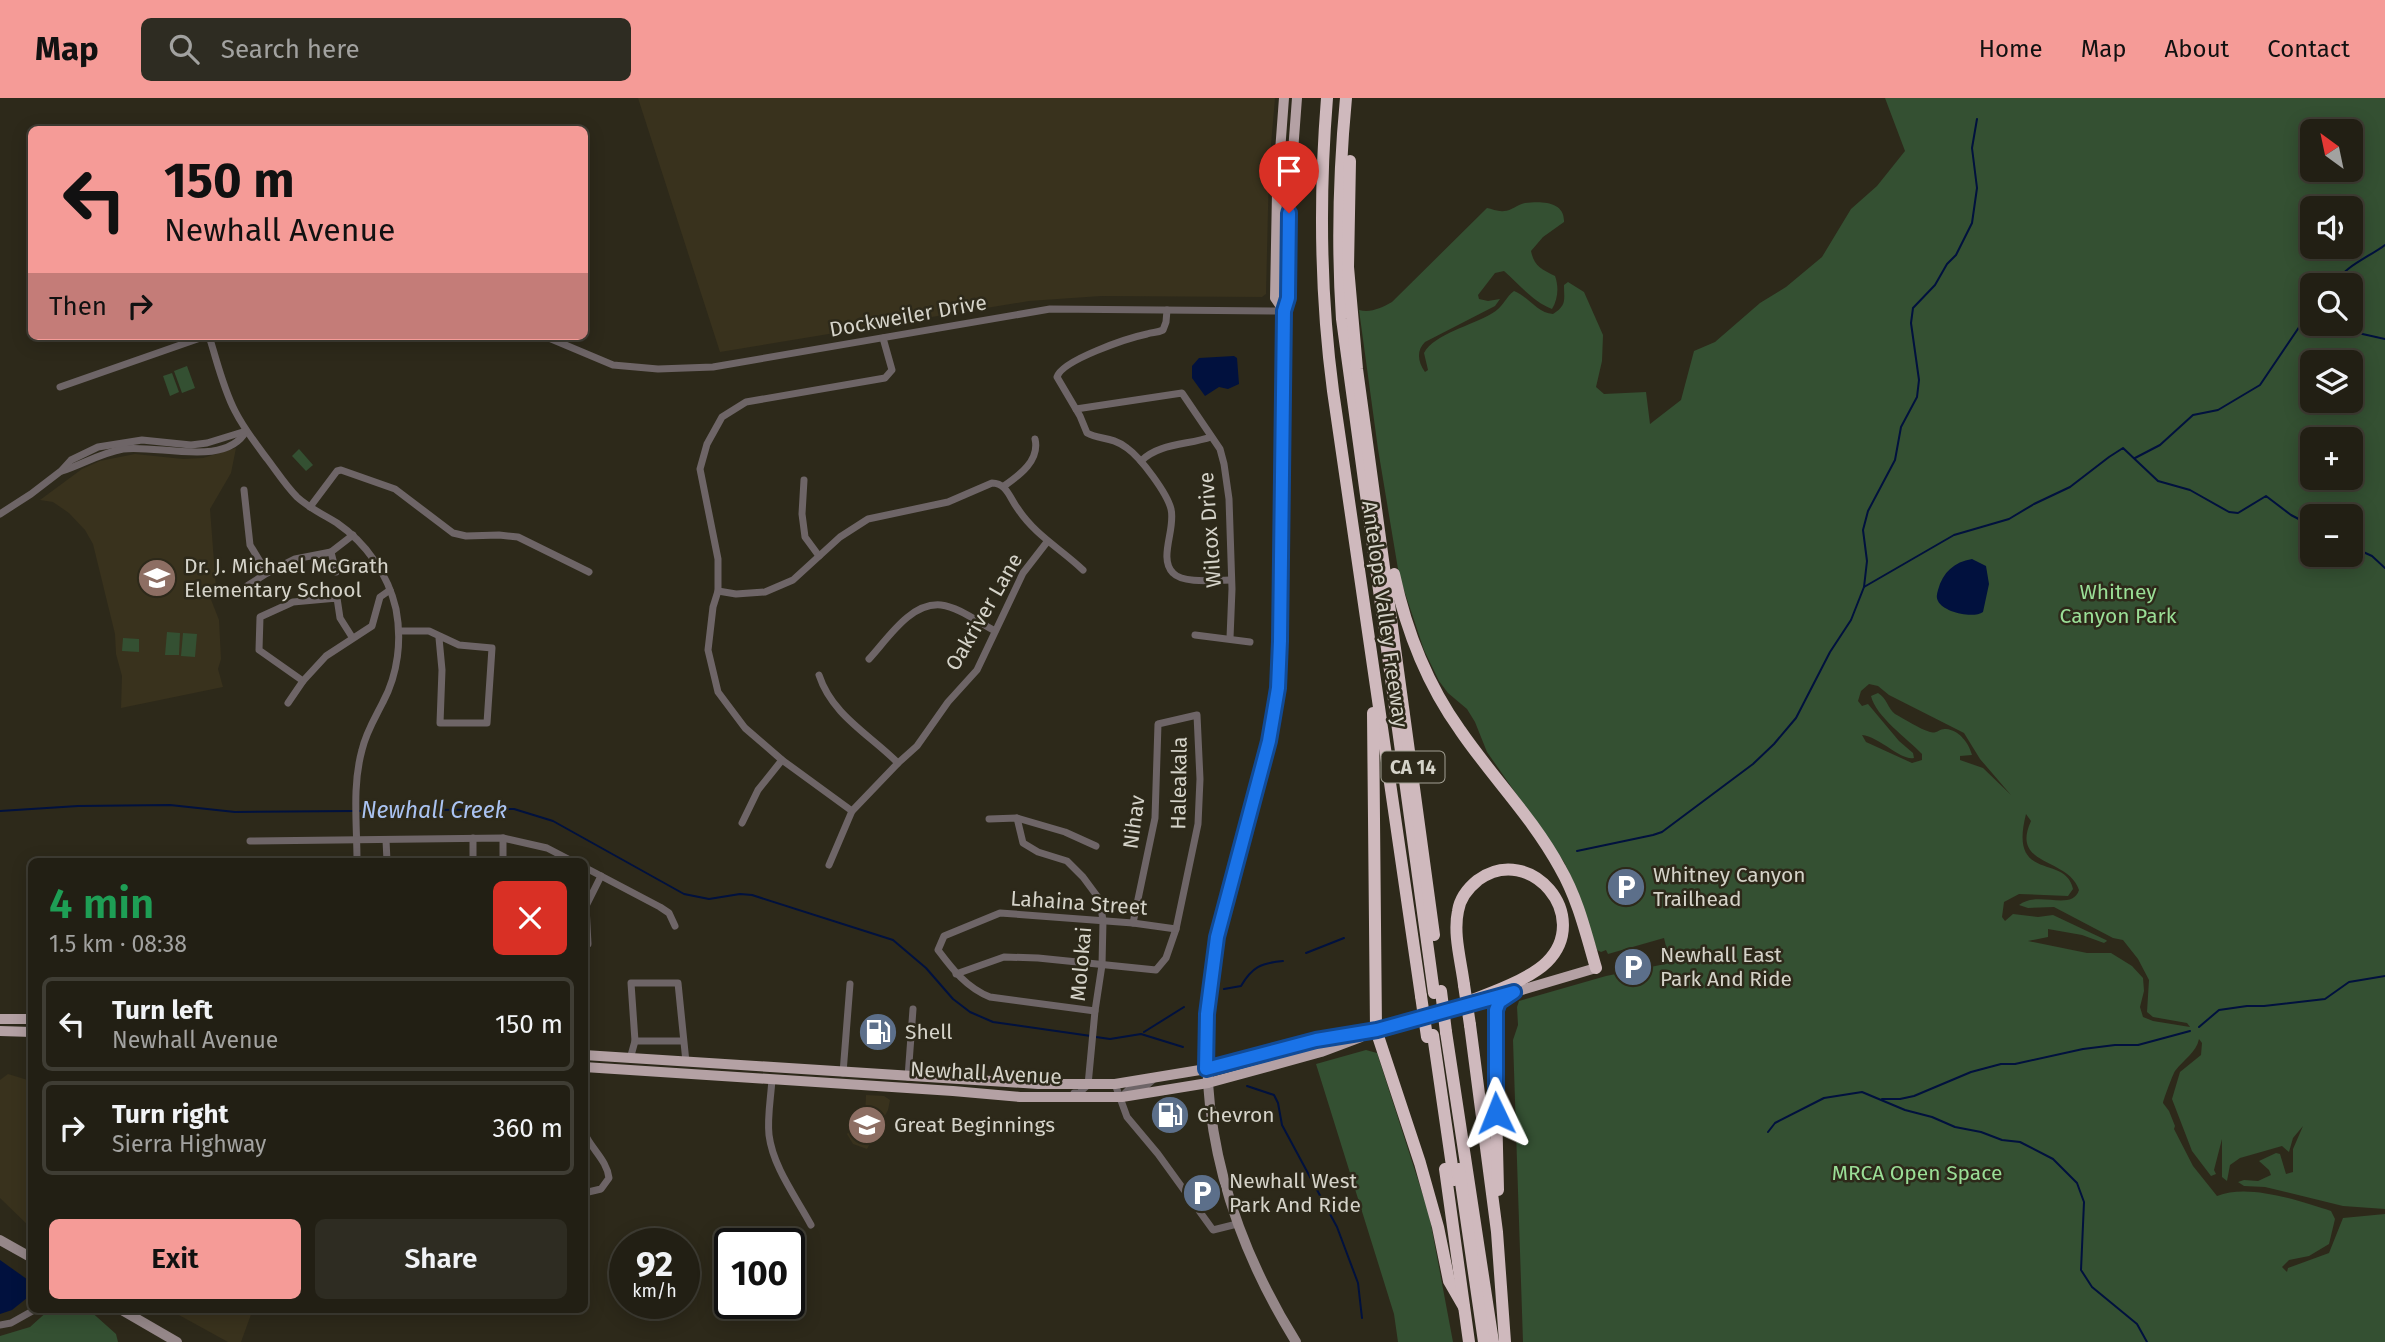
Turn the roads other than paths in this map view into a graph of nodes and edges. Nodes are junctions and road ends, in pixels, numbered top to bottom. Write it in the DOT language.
graph roads {
  1 [pos="1284,98"];
  2 [pos="1297,98"];
  3 [pos="1327,98"];
  4 [pos="1335,98"];
  5 [pos="1346,98"];
  6 [pos="1353,98"];
  7 [pos="1325,245"];
  8 [pos="1343,263"];
  9 [pos="1167,310"];
  10 [pos="1284,311"];
  11 [pos="1338,320"];
  12 [pos="883,338"];
  13 [pos="195,340"];
  14 [pos="208,340"];
  15 [pos="554,340"];
  16 [pos="60,387"];
  17 [pos="1076,409"];
  18 [pos="246,431"];
  19 [pos="1211,437"];
  20 [pos="1035,439"];
  21 [pos="1141,461"];
  22 [pos="804,480"];
  23 [pos="1004,486"];
  24 [pos="244,491"];
  25 [pos="310,507"];
  26 [pos="0,514"];
  27 [pos="353,535"];
  28 [pos="1047,542"];
  29 [pos="1381,543"];
  30 [pos="331,552"];
  31 [pos="820,556"];
  32 [pos="1083,570"];
  33 [pos="267,572"];
  34 [pos="336,572"];
  35 [pos="589,572"];
  36 [pos="1231,580"];
  37 [pos="247,586"];
  38 [pos="390,590"];
  39 [pos="718,591"];
  40 [pos="399,631"];
  41 [pos="995,631"];
  42 [pos="1195,635"];
  43 [pos="352,637"];
  44 [pos="439,638"];
  45 [pos="1230,638"];
  46 [pos="1250,642"];
  47 [pos="869,659"];
  48 [pos="1372,660"];
  49 [pos="819,675"];
  50 [pos="303,681"];
  51 [pos="288,703"];
  52 [pos="1197,715"];
  53 [pos="782,760"];
  54 [pos="898,763"];
  55 [pos="852,811"];
  56 [pos="1017,818"];
  57 [pos="989,819"];
  58 [pos="742,824"];
  59 [pos="473,838"];
  60 [pos="503,838"];
  61 [pos="386,840"];
  62 [pos="250,841"];
  63 [pos="357,841"];
  64 [pos="1096,846"];
  65 [pos="357,858"];
  66 [pos="387,858"];
  67 [pos="473,858"];
  68 [pos="503,858"];
  69 [pos="566,858"];
  70 [pos="829,865"];
  71 [pos="588,869"];
  72 [pos="601,876"];
  73 [pos="588,902"];
  74 [pos="1103,921"];
  75 [pos="1133,923"];
  76 [pos="674,926"];
  77 [pos="1176,929"];
  78 [pos="1102,965"];
  79 [pos="1596,968"];
  80 [pos="956,974"];
  81 [pos="850,984"];
  82 [pos="1514,992"];
  83 [pos="1431,994"];
  84 [pos="913,1009"];
  85 [pos="1095,1011"];
  86 [pos="1436,1014"];
  87 [pos="0,1018"];
  88 [pos="28,1019"];
  89 [pos="1377,1030"];
  90 [pos="0,1031"];
  91 [pos="28,1032"];
  92 [pos="1437,1034"];
  93 [pos="635,1041"];
  94 [pos="683,1041"];
  95 [pos="588,1055"];
  96 [pos="630,1059"];
  97 [pos="588,1067"];
  98 [pos="688,1068"];
  99 [pos="1206,1069"];
  100 [pos="817,1072"];
  101 [pos="843,1073"];
  102 [pos="908,1077"];
  103 [pos="772,1079"];
  104 [pos="859,1079"];
  105 [pos="1154,1079"];
  106 [pos="1208,1083"];
  107 [pos="1115,1084"];
  108 [pos="1088,1085"];
  109 [pos="1020,1097"];
  110 [pos="1122,1097"];
  111 [pos="588,1140"];
  112 [pos="588,1192"];
  113 [pos="1237,1224"];
  114 [pos="811,1225"];
  115 [pos="1497,1232"];
  116 [pos="0,1240"];
  117 [pos="28,1256"];
  118 [pos="1464,1307"];
  119 [pos="29,1313"];
  120 [pos="127,1313"];
  121 [pos="0,1325"];
  122 [pos="177,1342"];
  123 [pos="1296,1342"];
  124 [pos="1469,1342"];
  125 [pos="1478,1342"];
  126 [pos="1484,1342"];
  127 [pos="1493,1342"];
  128 [pos="1505,1342"];
  1 -- 10 [label="main road"];
  2 -- 10 [label="main road"];
  3 -- 7 [label="highway, Antelope Valley Freeway / CA 14"];
  4 -- 7 [label="highway"];
  5 -- 8 [label="highway"];
  6 -- 8 [label="highway, Antelope Valley Freeway / CA 14"];
  7 -- 11 [label="highway, Antelope Valley Freeway / CA 14"];
  8 -- 11 [label="highway, Antelope Valley Freeway / CA 14"];
  9 -- 10 [label="street, Dockweiler Drive"];
  9 -- 12 [label="street, Dockweiler Drive"];
  9 -- 17 [label="street"];
  10 -- 99 [label="main road"];
  11 -- 29 [label="highway, Antelope Valley Freeway / CA 14"];
  11 -- 48 [label="highway, Antelope Valley Freeway / CA 14"];
  11 -- 83 [label="highway"];
  12 -- 15 [label="street, Dockweiler Drive"];
  12 -- 39 [label="street"];
  13 -- 16 [label="street"];
  14 -- 18 [label="street"];
  17 -- 19 [label="street, Wilcox Drive"];
  17 -- 21 [label="street"];
  18 -- 25 [label="street"];
  18 -- 26 [label="street"];
  19 -- 21 [label="street"];
  19 -- 36 [label="street, Wilcox Drive"];
  20 -- 23 [label="street"];
  21 -- 36 [label="street"];
  22 -- 31 [label="street"];
  23 -- 28 [label="street"];
  23 -- 31 [label="street"];
  24 -- 33 [label="street"];
  25 -- 27 [label="street"];
  25 -- 35 [label="street"];
  27 -- 30 [label="street"];
  27 -- 38 [label="street"];
  28 -- 32 [label="street"];
  28 -- 41 [label="street, Oakriver Lane"];
  29 -- 79 [label="highway"];
  29 -- 83 [label="highway, Antelope Valley Freeway / CA 14"];
  30 -- 33 [label="street"];
  30 -- 34 [label="street"];
  31 -- 39 [label="street"];
  33 -- 37 [label="street"];
  36 -- 45 [label="street, Wilcox Drive"];
  38 -- 40 [label="street"];
  38 -- 43 [label="street"];
  39 -- 53 [label="street"];
  40 -- 44 [label="street"];
  40 -- 63 [label="street"];
  41 -- 47 [label="street"];
  41 -- 54 [label="street, Oakriver Lane"];
  42 -- 45 [label="street"];
  43 -- 50 [label="street"];
  43 -- 50 [label="street"];
  44 -- 44 [label="street"];
  45 -- 46 [label="street"];
  48 -- 83 [label="highway, Antelope Valley Freeway / CA 14"];
  48 -- 89 [label="highway"];
  49 -- 54 [label="street"];
  50 -- 51 [label="street"];
  52 -- 75 [label="street, Nihav"];
  52 -- 77 [label="street, Haleakala"];
  53 -- 55 [label="street"];
  53 -- 58 [label="street"];
  54 -- 55 [label="street, Oakriver Lane"];
  55 -- 70 [label="street, Oakriver Lane"];
  56 -- 57 [label="street"];
  56 -- 64 [label="street"];
  56 -- 74 [label="street, Molokai"];
  59 -- 60 [label="street"];
  59 -- 61 [label="street"];
  59 -- 67 [label="street"];
  60 -- 68 [label="street"];
  60 -- 69 [label="street"];
  61 -- 63 [label="street"];
  61 -- 66 [label="street"];
  62 -- 63 [label="street"];
  63 -- 65 [label="street"];
  71 -- 72 [label="street"];
  72 -- 73 [label="street"];
  72 -- 76 [label="street"];
  74 -- 75 [label="street, Lahaina Street"];
  74 -- 78 [label="street, Molokai"];
  74 -- 80 [label="street, Lahaina Street"];
  75 -- 77 [label="street, Lahaina Street"];
  77 -- 78 [label="street, Haleakala"];
  78 -- 80 [label="street"];
  78 -- 85 [label="street, Molokai"];
  79 -- 82 [label="main road, Newhall Avenue"];
  80 -- 85 [label="street"];
  81 -- 101 [label="street"];
  82 -- 86 [label="main road, Newhall Avenue"];
  82 -- 115 [label="highway"];
  83 -- 92 [label="highway, Antelope Valley Freeway / CA 14, bridge"];
  83 -- 92 [label="highway, Antelope Valley Freeway / CA 14, bridge"];
  84 -- 102 [label="street"];
  85 -- 108 [label="street, Molokai"];
  86 -- 89 [label="main road, Newhall Avenue"];
  86 -- 115 [label="highway, bridge"];
  87 -- 88 [label="main road"];
  89 -- 99 [label="main road, Newhall Avenue"];
  89 -- 106 [label="main road, Newhall Avenue"];
  89 -- 118 [label="highway"];
  90 -- 91 [label="main road"];
  92 -- 118 [label="highway, Antelope Valley Freeway / CA 14"];
  92 -- 125 [label="highway"];
  92 -- 126 [label="highway"];
  92 -- 127 [label="highway, Antelope Valley Freeway / CA 14"];
  93 -- 94 [label="street"];
  93 -- 94 [label="street"];
  93 -- 96 [label="street"];
  94 -- 98 [label="street"];
  95 -- 96 [label="main road, Newhall Avenue"];
  96 -- 98 [label="main road, Newhall Avenue"];
  97 -- 98 [label="main road, Newhall Avenue"];
  98 -- 100 [label="main road, Newhall Avenue"];
  98 -- 103 [label="main road, Newhall Avenue"];
  99 -- 105 [label="main road, Newhall Avenue"];
  99 -- 106 [label="main road"];
  100 -- 101 [label="main road, Newhall Avenue"];
  100 -- 103 [label="main road"];
  101 -- 104 [label="main road, Newhall Avenue"];
  102 -- 104 [label="main road, Newhall Avenue"];
  102 -- 108 [label="main road, Newhall Avenue"];
  103 -- 104 [label="main road, Newhall Avenue"];
  103 -- 114 [label="street"];
  104 -- 109 [label="main road, Newhall Avenue"];
  105 -- 107 [label="main road, Newhall Avenue"];
  105 -- 110 [label="street"];
  106 -- 110 [label="main road, Newhall Avenue"];
  106 -- 113 [label="main road"];
  107 -- 108 [label="main road, Newhall Avenue"];
  107 -- 110 [label="street"];
  108 -- 109 [label="street"];
  109 -- 110 [label="main road, Newhall Avenue"];
  110 -- 113 [label="street"];
  111 -- 112 [label="street"];
  113 -- 123 [label="main road"];
  115 -- 128 [label="highway"];
  116 -- 117 [label="main road"];
  118 -- 124 [label="highway, Antelope Valley Freeway / CA 14"];
  119 -- 121 [label="street"];
  120 -- 122 [label="main road"];
}
